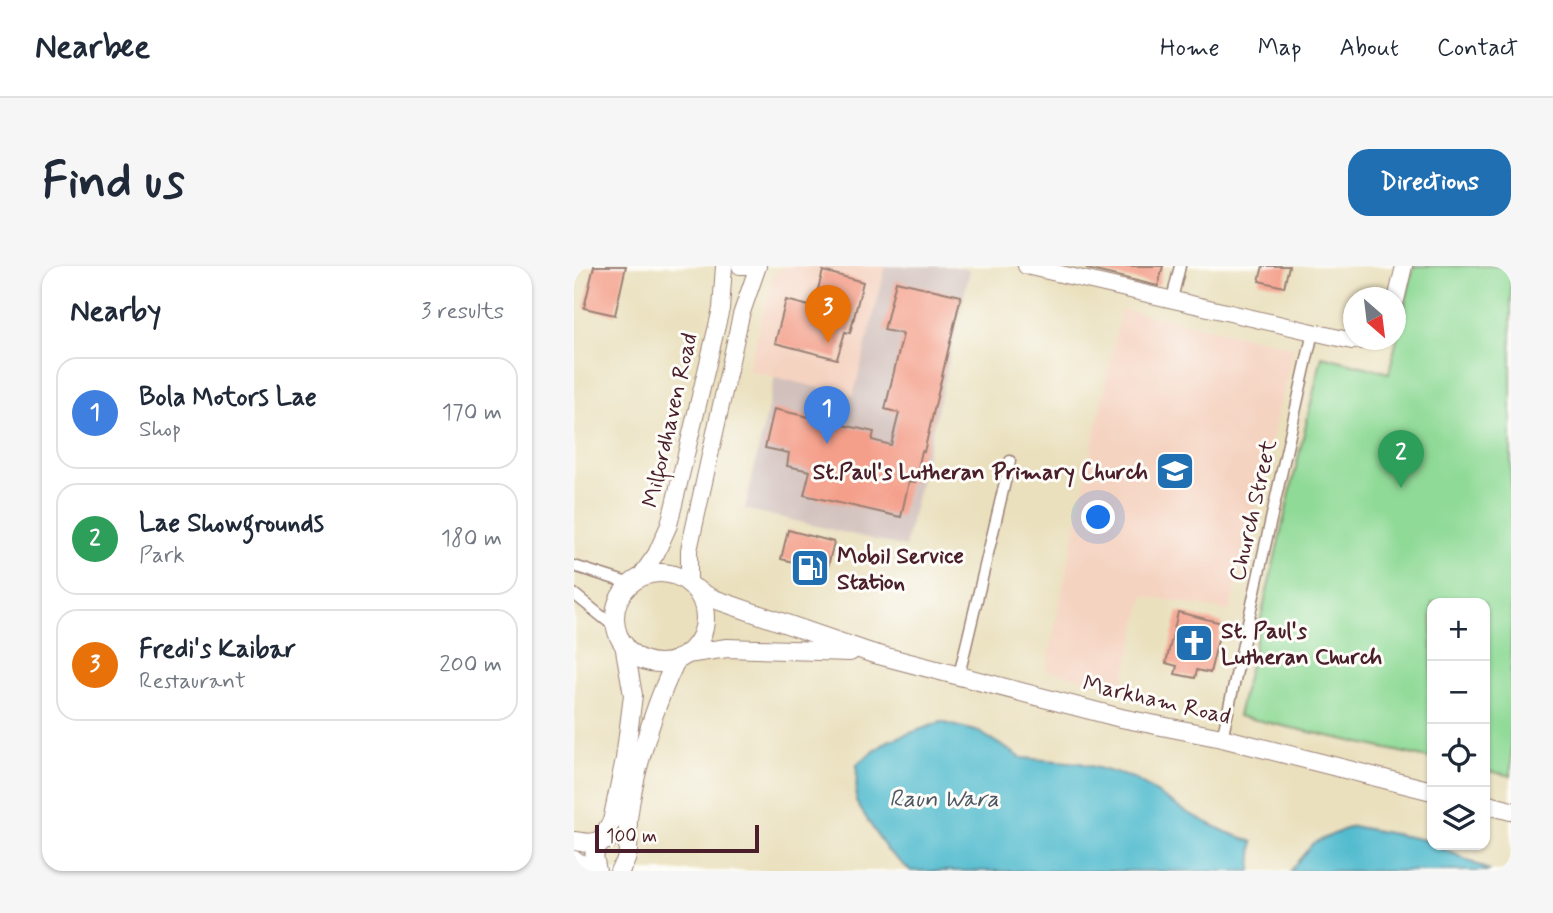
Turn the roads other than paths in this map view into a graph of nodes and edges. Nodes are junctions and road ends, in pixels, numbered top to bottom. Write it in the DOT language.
graph roads {
  1 [pos="724,266"];
  2 [pos="740,266"];
  3 [pos="752,266"];
  4 [pos="758,266"];
  5 [pos="1026,266"];
  6 [pos="1180,266"];
  7 [pos="1404,266"];
  8 [pos="1398,287"];
  9 [pos="1172,299"];
  10 [pos="1313,332"];
  11 [pos="1343,339"];
  12 [pos="1010,461"];
  13 [pos="574,566"];
  14 [pos="635,581"];
  15 [pos="692,586"];
  16 [pos="574,594"];
  17 [pos="620,636"];
  18 [pos="871,653"];
  19 [pos="682,657"];
  20 [pos="959,675"];
  21 [pos="1223,738"];
  22 [pos="1427,790"];
  23 [pos="1490,805"];
  24 [pos="1511,810"];
  25 [pos="574,841"];
  26 [pos="601,841"];
  27 [pos="574,860"];
  28 [pos="625,863"];
  29 [pos="596,871"];
  1 -- 14 [label="main road, Milfordhaven Road"];
  2 -- 3 [label="main road"];
  4 -- 15 [label="main road, Milfordhaven Road"];
  5 -- 9 [label="main road"];
  6 -- 9 [label="street"];
  7 -- 8 [label="main road"];
  9 -- 10 [label="main road"];
  10 -- 11 [label="main road"];
  10 -- 21 [label="street, Church Street"];
  12 -- 20 [label="street"];
  13 -- 14 [label="street"];
  14 -- 15 [label="main road"];
  14 -- 17 [label="main road"];
  15 -- 18 [label="main road, Markham Road"];
  15 -- 19 [label="main road"];
  16 -- 17 [label="street"];
  17 -- 19 [label="main road"];
  17 -- 26 [label="main road"];
  18 -- 19 [label="main road, Markham Road"];
  18 -- 20 [label="main road, Markham Road"];
  19 -- 28 [label="main road"];
  20 -- 21 [label="main road, Markham Road"];
  21 -- 22 [label="main road, Markham Road"];
  23 -- 24 [label="main road"];
  25 -- 26 [label="main road"];
  26 -- 28 [label="main road"];
  26 -- 29 [label="main road"];
  27 -- 29 [label="main road"];
}
